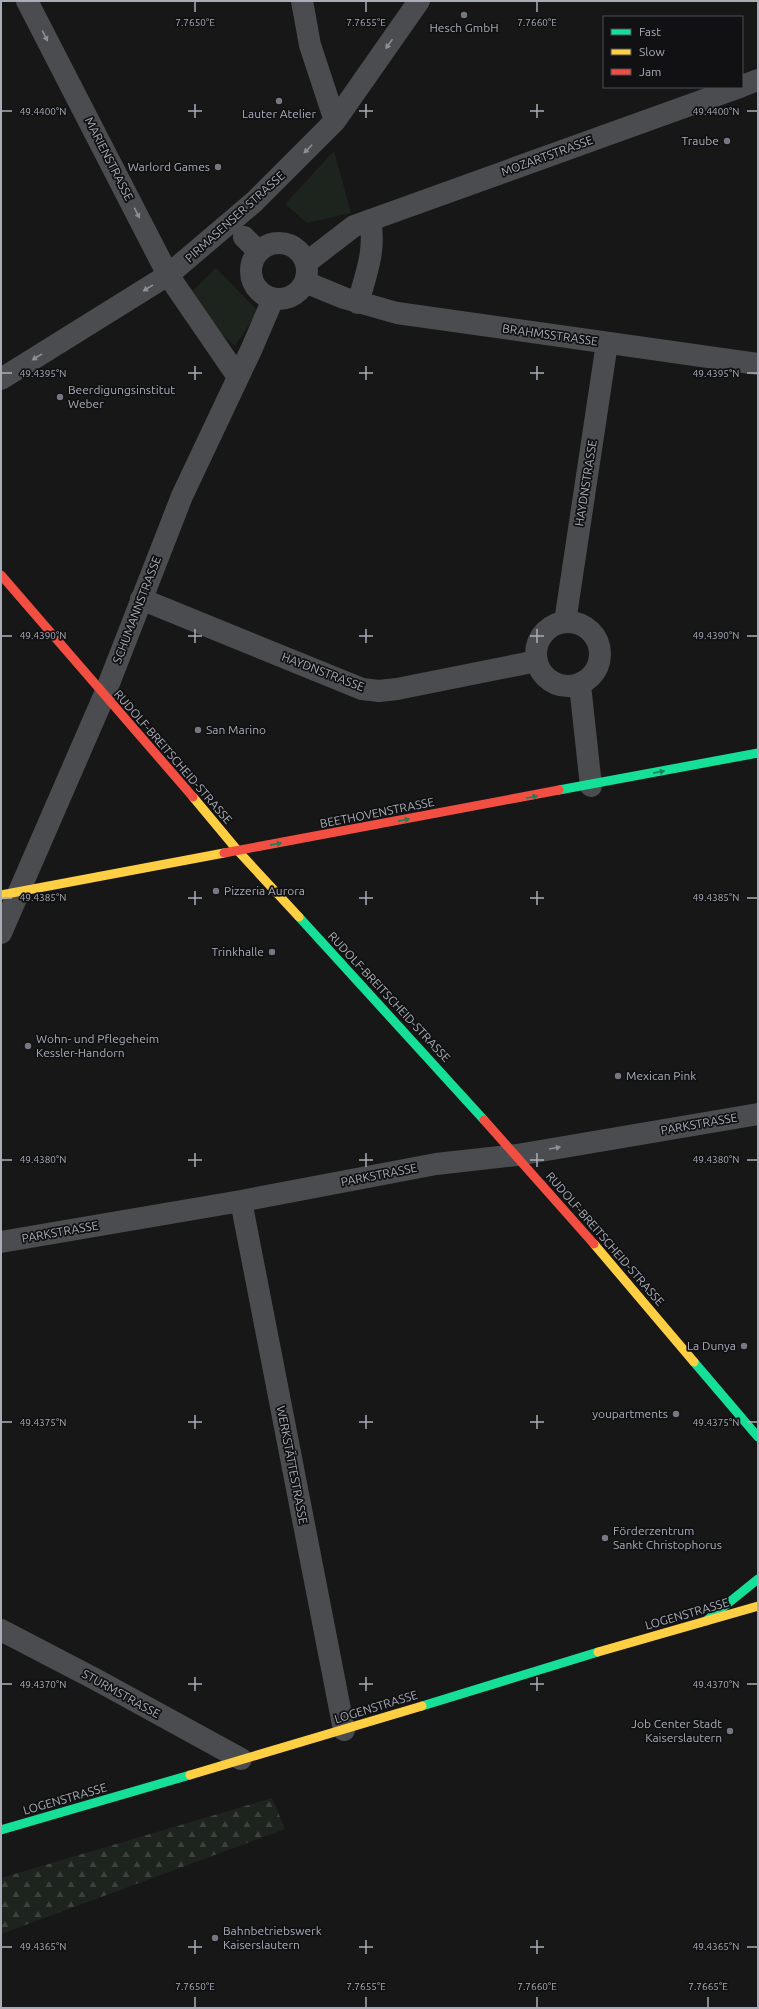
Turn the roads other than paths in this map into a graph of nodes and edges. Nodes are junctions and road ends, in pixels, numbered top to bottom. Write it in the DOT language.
graph roads {
  1 [pos="27,1"];
  2 [pos="302,1"];
  3 [pos="419,1"];
  4 [pos="758,80"];
  5 [pos="743,86"];
  6 [pos="738,88"];
  7 [pos="335,121"];
  8 [pos="362,223"];
  9 [pos="306,272"];
  10 [pos="168,275"];
  11 [pos="273,299"];
  12 [pos="351,301"];
  13 [pos="607,344"];
  14 [pos="758,364"];
  15 [pos="238,376"];
  16 [pos="1,379"];
  17 [pos="1,576"];
  18 [pos="141,599"];
  19 [pos="565,622"];
  20 [pos="537,661"];
  21 [pos="580,685"];
  22 [pos="104,696"];
  23 [pos="758,753"];
  24 [pos="591,786"];
  25 [pos="238,851"];
  26 [pos="10,893"];
  27 [pos="1,933"];
  28 [pos="758,1114"];
  29 [pos="517,1155"];
  30 [pos="241,1201"];
  31 [pos="1,1242"];
  32 [pos="758,1437"];
  33 [pos="758,1579"];
  34 [pos="758,1606"];
  35 [pos="706,1621"];
  36 [pos="1,1630"];
  37 [pos="344,1730"];
  38 [pos="241,1759"];
  39 [pos="1,1830"];
  1 -- 10 [label="street, MARIENSTRASSE, one-way"];
  2 -- 7 [label="street"];
  3 -- 7 [label="street, PIRMASENSER STRASSE, one-way"];
  4 -- 5 [label="street, MOZARTSTRASSE"];
  6 -- 8 [label="street, MOZARTSTRASSE"];
  7 -- 10 [label="street, PIRMASENSER STRASSE, one-way"];
  8 -- 9 [label="street, MOZARTSTRASSE"];
  8 -- 12 [label="street"];
  9 -- 11 [label="street"];
  9 -- 11 [label="street"];
  9 -- 12 [label="street, BRAHMSSTRASSE"];
  10 -- 15 [label="street"];
  10 -- 16 [label="street, PIRMASENSER STRASSE, one-way"];
  11 -- 15 [label="street, SCHUMANNSTRASSE"];
  12 -- 13 [label="street, BRAHMSSTRASSE"];
  13 -- 14 [label="street, BRAHMSSTRASSE"];
  13 -- 19 [label="street, HAYDNSTRASSE"];
  15 -- 18 [label="street, SCHUMANNSTRASSE"];
  17 -- 22 [label="street, RUDOLF-BREITSCHEID-STRASSE"];
  18 -- 20 [label="street, HAYDNSTRASSE"];
  18 -- 22 [label="street, SCHUMANNSTRASSE"];
  19 -- 20 [label="street"];
  19 -- 21 [label="street"];
  20 -- 21 [label="street"];
  21 -- 24 [label="street"];
  22 -- 25 [label="street, RUDOLF-BREITSCHEID-STRASSE"];
  22 -- 26 [label="street, SCHUMANNSTRASSE"];
  24 -- 23 [label="street, BEETHOVENSTRASSE, one-way"];
  25 -- 24 [label="street, BEETHOVENSTRASSE, one-way"];
  25 -- 26 [label="street, BEETHOVENSTRASSE"];
  25 -- 29 [label="street, RUDOLF-BREITSCHEID-STRASSE"];
  26 -- 27 [label="street, SCHUMANNSTRASSE"];
  29 -- 28 [label="street, PARKSTRASSE, one-way"];
  29 -- 30 [label="street, PARKSTRASSE"];
  29 -- 32 [label="street, RUDOLF-BREITSCHEID-STRASSE"];
  30 -- 31 [label="street, PARKSTRASSE"];
  30 -- 37 [label="street, WERKSTÄTTESTRASSE"];
  33 -- 35 [label="street"];
  34 -- 35 [label="street, LOGENSTRASSE"];
  35 -- 37 [label="street, LOGENSTRASSE"];
  36 -- 38 [label="street, STURMSTRASSE"];
  37 -- 38 [label="street, LOGENSTRASSE"];
  38 -- 39 [label="street, LOGENSTRASSE"];
}
